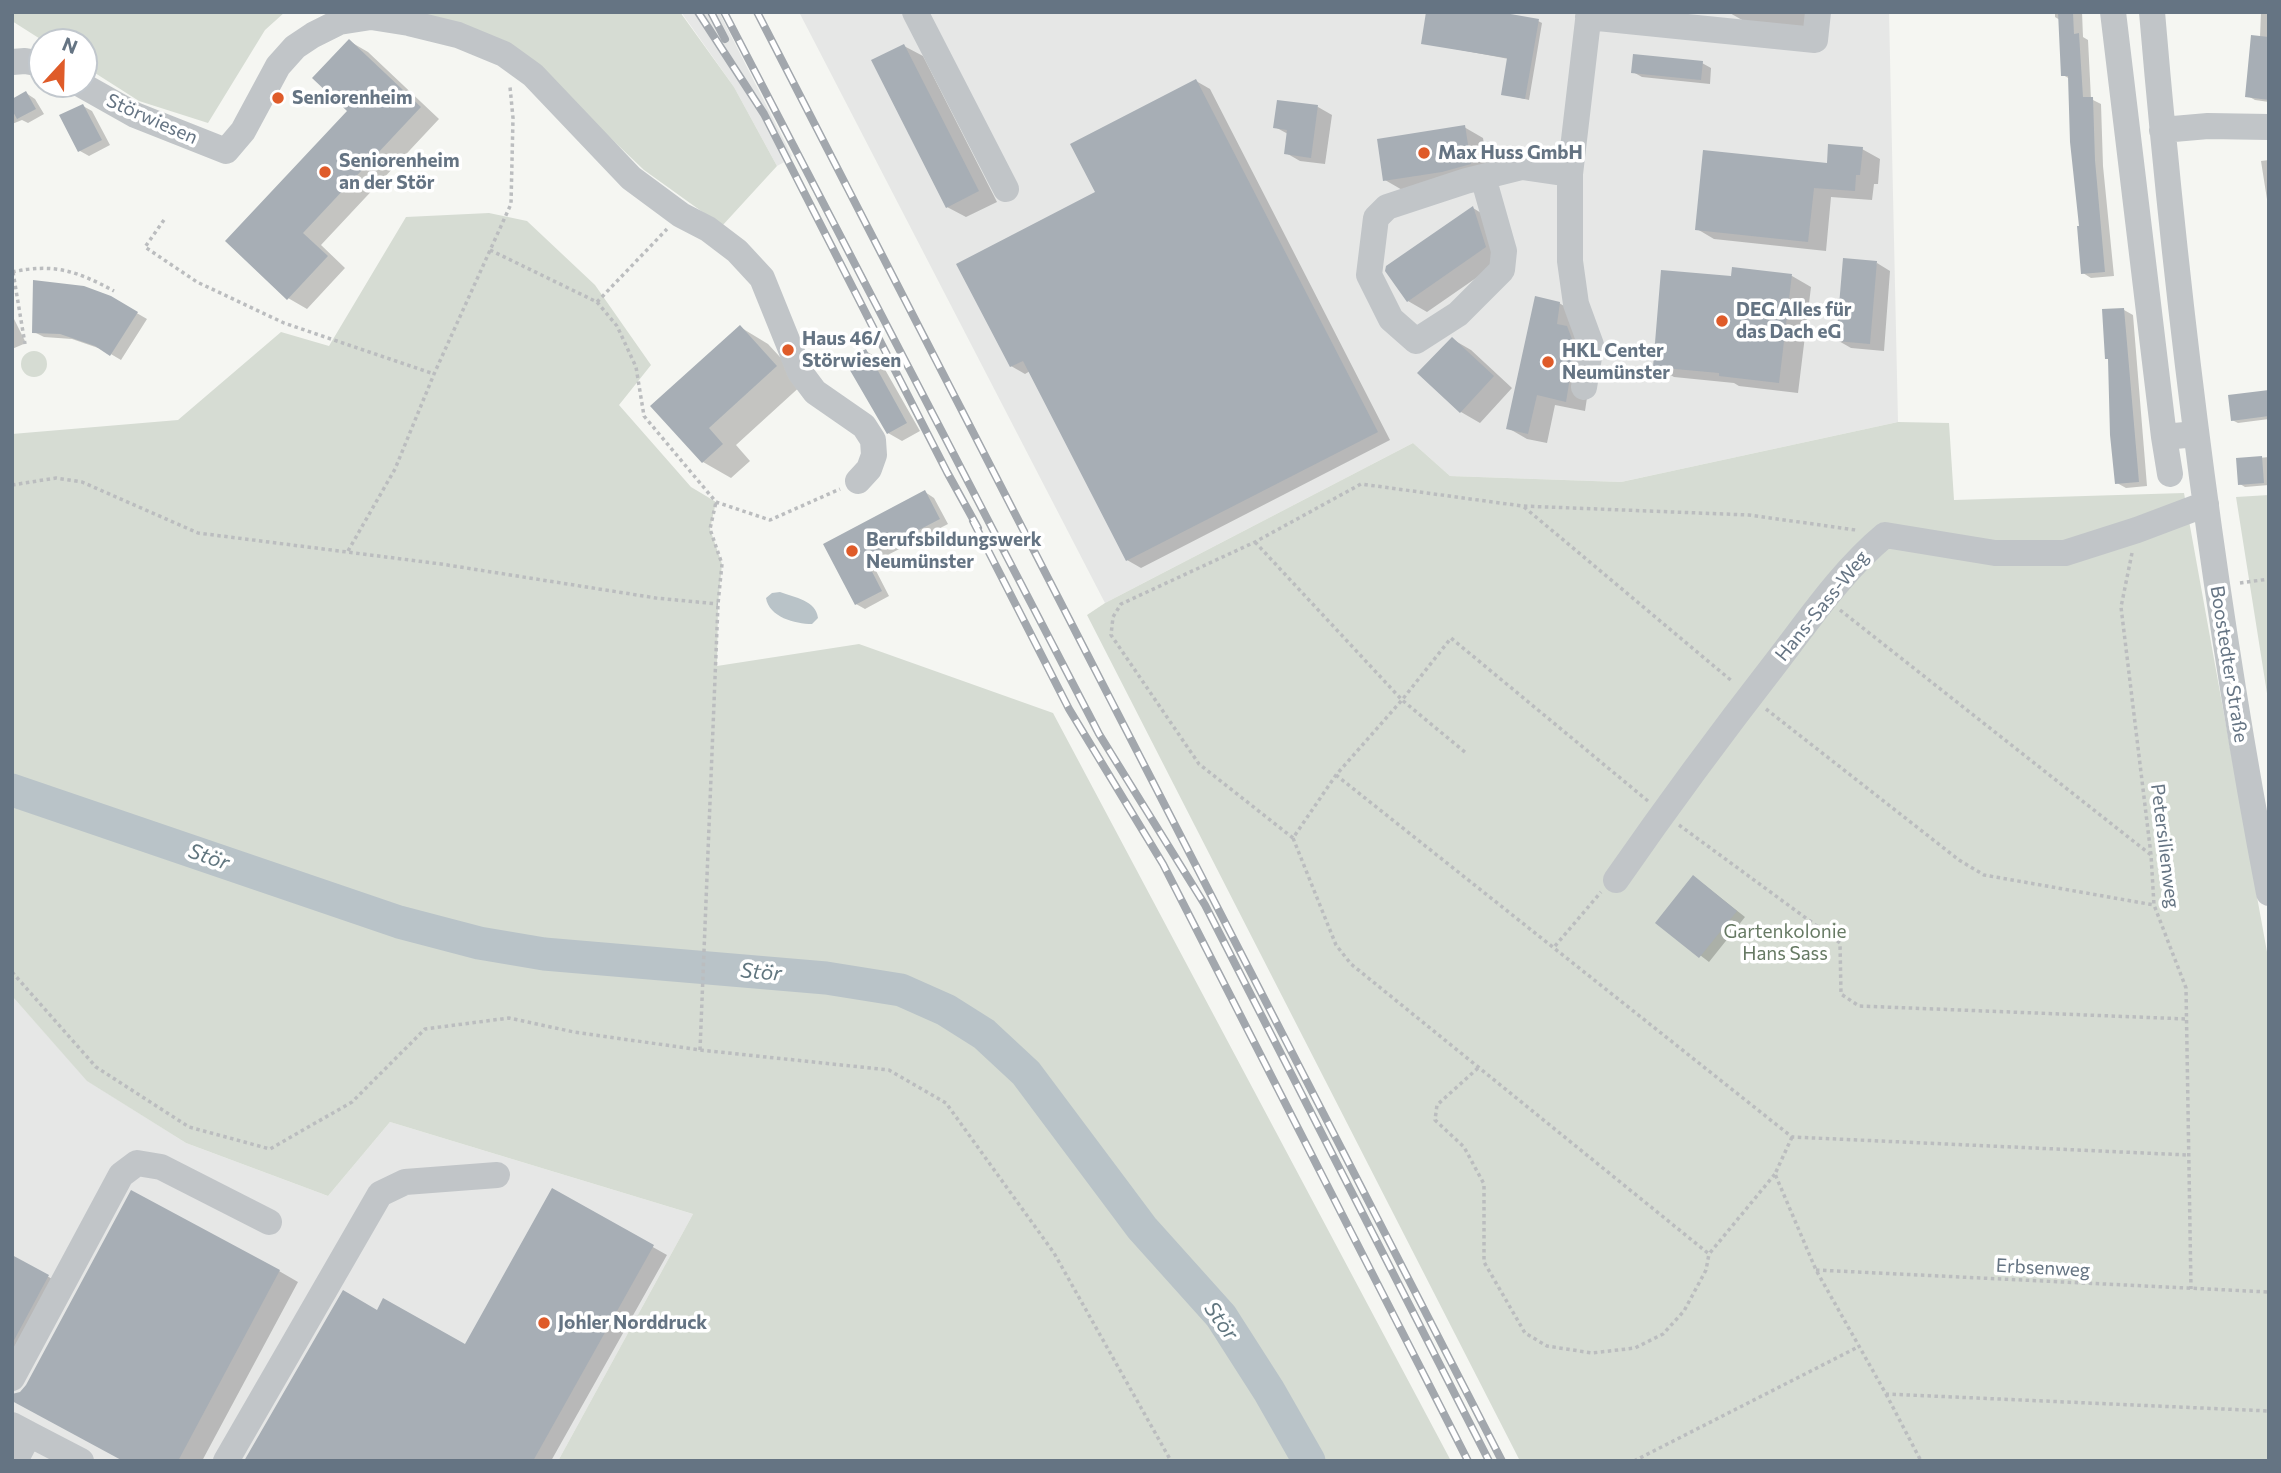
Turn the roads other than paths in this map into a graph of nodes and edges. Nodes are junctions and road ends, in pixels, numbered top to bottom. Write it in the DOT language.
graph roads {
  1 [pos="915,12"];
  2 [pos="1818,12"];
  3 [pos="2113,12"];
  4 [pos="2152,12"];
  5 [pos="1589,15"];
  6 [pos="98,94"];
  7 [pos="2269,127"];
  8 [pos="2162,130"];
  9 [pos="1570,174"];
  10 [pos="1482,177"];
  11 [pos="1006,189"];
  12 [pos="1584,387"];
  13 [pos="2196,433"];
  14 [pos="2164,437"];
  15 [pos="2170,474"];
  16 [pos="858,481"];
  17 [pos="2206,504"];
  18 [pos="1616,880"];
  19 [pos="2269,893"];
  20 [pos="498,1175"];
  21 [pos="269,1222"];
  22 [pos="12,1378"];
  23 [pos="20,1429"];
  24 [pos="15,1461"];
  25 [pos="81,1461"];
  26 [pos="226,1461"];
  1 -- 11 [label="street"];
  2 -- 5 [label="street"];
  3 -- 14 [label="street"];
  4 -- 8 [label="street, Boostedter Straße"];
  5 -- 9 [label="street"];
  6 -- 16 [label="street, Störwiesen"];
  7 -- 8 [label="street"];
  8 -- 13 [label="street, Boostedter Straße"];
  9 -- 10 [label="street"];
  9 -- 12 [label="street"];
  10 -- 10 [label="street"];
  13 -- 14 [label="street"];
  13 -- 17 [label="street, Boostedter Straße"];
  14 -- 15 [label="street"];
  17 -- 18 [label="street, Hans-Sass-Weg"];
  17 -- 19 [label="street, Boostedter Straße"];
  20 -- 26 [label="street"];
  21 -- 22 [label="street"];
  23 -- 24 [label="street"];
  23 -- 25 [label="street"];
}
